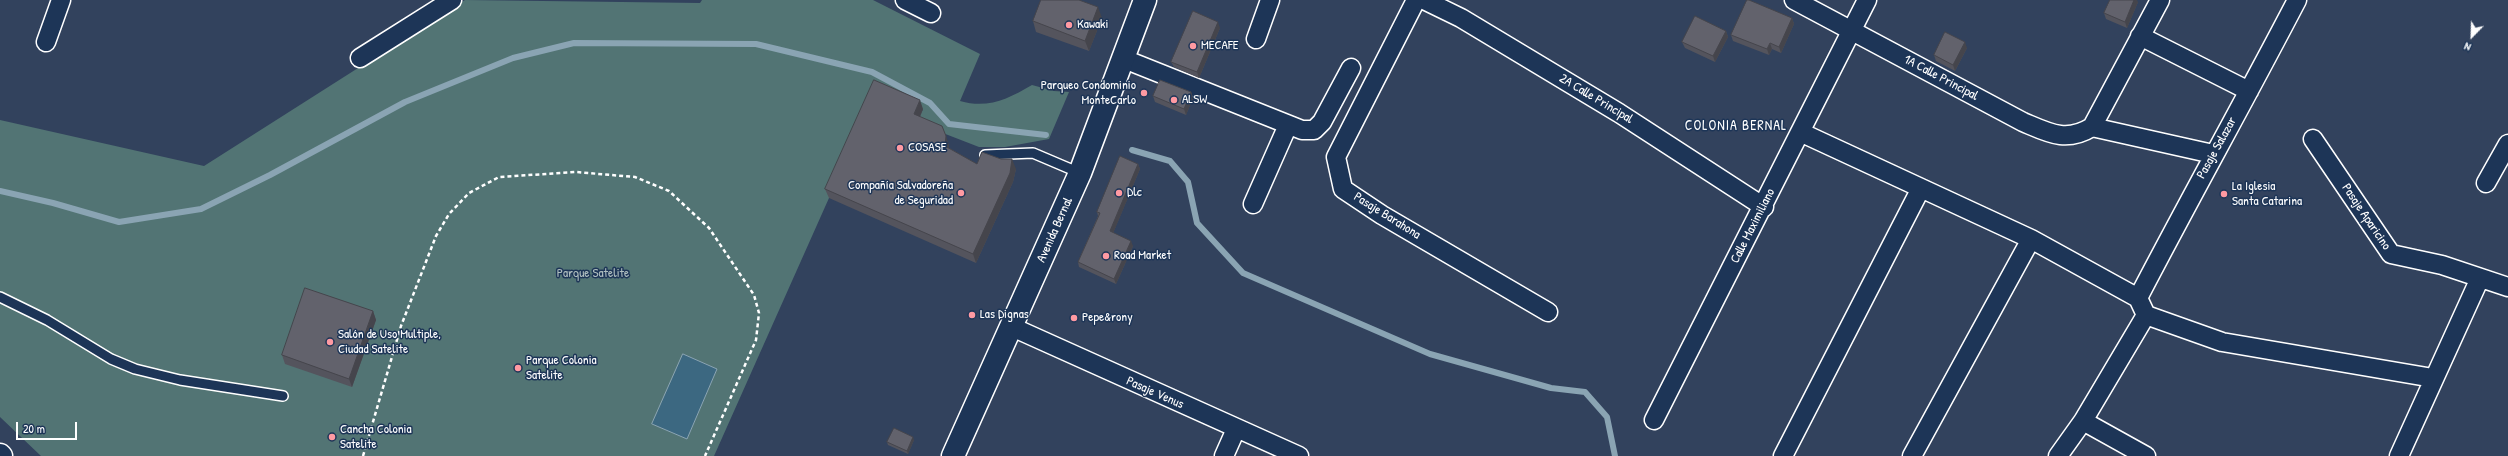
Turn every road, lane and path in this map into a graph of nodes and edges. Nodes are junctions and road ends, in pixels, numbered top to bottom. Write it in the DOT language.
graph roads {
  1 [pos="61,0"];
  2 [pos="452,0"];
  3 [pos="905,0"];
  4 [pos="1145,0"];
  5 [pos="1270,0"];
  6 [pos="1416,0"];
  7 [pos="1424,0"];
  8 [pos="1794,0"];
  9 [pos="1867,0"];
  10 [pos="2160,0"];
  11 [pos="2297,0"];
  12 [pos="931,13"];
  13 [pos="1850,30"];
  14 [pos="2140,36"];
  15 [pos="1256,39"];
  16 [pos="46,42"];
  17 [pos="360,58"];
  18 [pos="1124,59"];
  19 [pos="1351,68"];
  20 [pos="2249,91"];
  21 [pos="1288,126"];
  22 [pos="2092,127"];
  23 [pos="1800,132"];
  24 [pos="2314,139"];
  25 [pos="2508,144"];
  26 [pos="2213,154"];
  27 [pos="985,155"];
  28 [pos="1080,173"];
  29 [pos="2486,183"];
  30 [pos="1921,188"];
  31 [pos="1253,204"];
  32 [pos="1764,207"];
  33 [pos="2031,239"];
  34 [pos="2480,278"];
  35 [pos="2508,288"];
  36 [pos="0,296"];
  37 [pos="2138,298"];
  38 [pos="1548,312"];
  39 [pos="2146,316"];
  40 [pos="1012,327"];
  41 [pos="2433,378"];
  42 [pos="283,396"];
  43 [pos="1654,420"];
  44 [pos="2083,420"];
  45 [pos="1236,429"];
  46 [pos="363,456"];
  47 [pos="706,456"];
  48 [pos="953,456"];
  49 [pos="1224,456"];
  50 [pos="1299,456"];
  51 [pos="1783,456"];
  52 [pos="1912,456"];
  53 [pos="2058,456"];
  54 [pos="2146,456"];
  55 [pos="2399,456"];
  1 -- 16 [label="street"];
  2 -- 17 [label="street"];
  3 -- 12 [label="street"];
  4 -- 18 [label="main road, Avenida Bernal"];
  5 -- 15 [label="street"];
  6 -- 38 [label="street, Pasaje Barahona"];
  7 -- 32 [label="street, 2A Calle Principal"];
  8 -- 13 [label="street, 1A Calle Principal"];
  9 -- 13 [label="street, Calle Maximiliano"];
  10 -- 14 [label="street"];
  11 -- 20 [label="street, Pasaje Salazar"];
  13 -- 22 [label="street, 1A Calle Principal"];
  13 -- 23 [label="street, Calle Maximiliano"];
  14 -- 20 [label="street"];
  14 -- 22 [label="street"];
  18 -- 21 [label="street"];
  18 -- 28 [label="main road, Avenida Bernal"];
  19 -- 21 [label="street"];
  20 -- 26 [label="street, Pasaje Salazar"];
  21 -- 31 [label="street"];
  22 -- 26 [label="street"];
  23 -- 30 [label="street"];
  23 -- 32 [label="street, Calle Maximiliano"];
  24 -- 34 [label="street, Pasaje Aparicino"];
  25 -- 29 [label="street"];
  26 -- 37 [label="street, Pasaje Salazar"];
  27 -- 28 [label="lane"];
  28 -- 40 [label="main road, Avenida Bernal"];
  30 -- 33 [label="street"];
  30 -- 51 [label="street"];
  32 -- 43 [label="street, Calle Maximiliano"];
  33 -- 37 [label="street"];
  33 -- 52 [label="street"];
  34 -- 35 [label="street, Pasaje Aparicino"];
  34 -- 41 [label="street"];
  36 -- 42 [label="lane"];
  37 -- 39 [label="street"];
  39 -- 41 [label="street"];
  39 -- 44 [label="street"];
  40 -- 45 [label="street, Pasaje Venus"];
  40 -- 48 [label="main road, Avenida Bernal"];
  41 -- 55 [label="street"];
  44 -- 53 [label="street"];
  44 -- 54 [label="street"];
  45 -- 49 [label="street"];
  45 -- 50 [label="street, Pasaje Venus"];
  46 -- 47 [label="path"];
}
